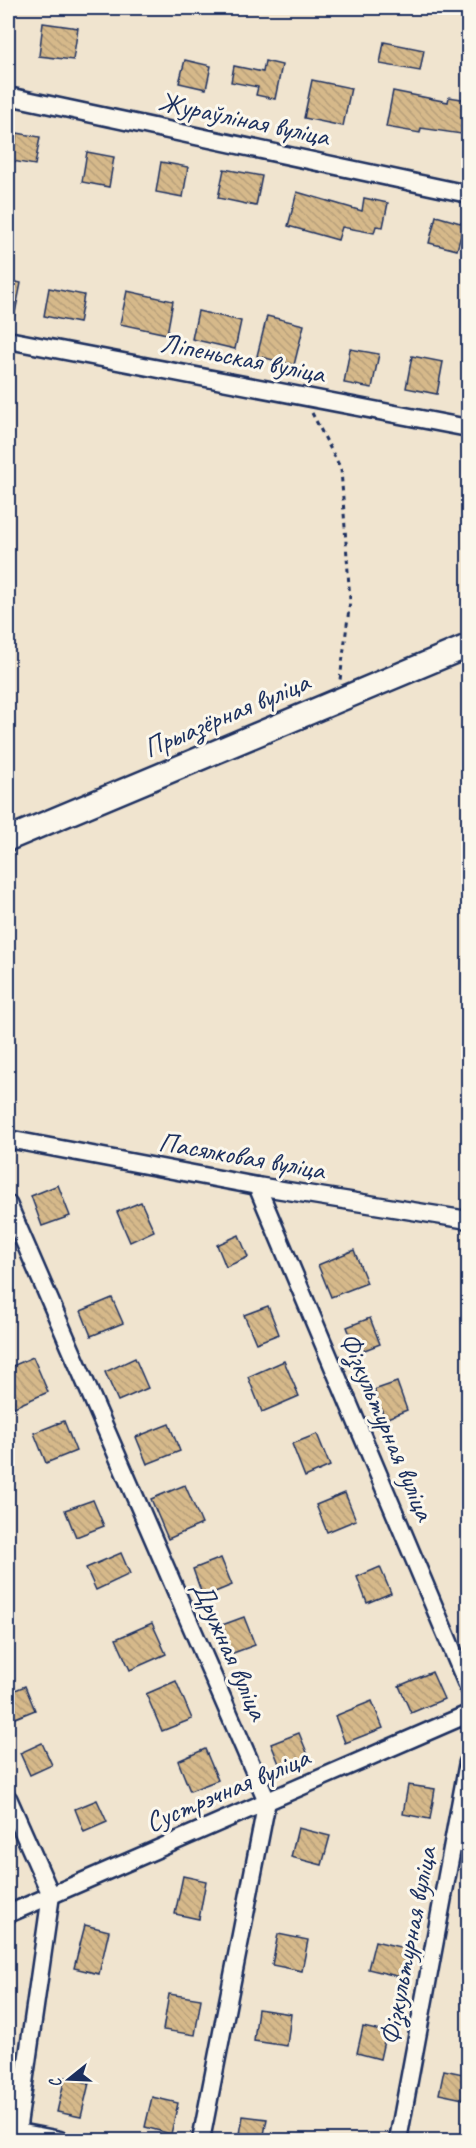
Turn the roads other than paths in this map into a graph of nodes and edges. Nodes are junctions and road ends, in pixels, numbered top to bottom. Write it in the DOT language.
graph roads {
  1 [pos="8,96"];
  2 [pos="468,194"];
  3 [pos="8,340"];
  4 [pos="468,428"];
  5 [pos="468,646"];
  6 [pos="8,839"];
  7 [pos="8,1139"];
  8 [pos="257,1186"];
  9 [pos="8,1204"];
  10 [pos="468,1220"];
  11 [pos="468,1687"];
  12 [pos="468,1714"];
  13 [pos="468,1762"];
  14 [pos="8,1797"];
  15 [pos="267,1802"];
  16 [pos="51,1895"];
  17 [pos="8,1914"];
  18 [pos="12,2131"];
  19 [pos="60,2140"];
  20 [pos="201,2140"];
  21 [pos="398,2140"];
  1 -- 2 [label="street, Жураўліная вуліца"];
  3 -- 4 [label="street, Ліпеньская вуліца"];
  5 -- 6 [label="street, Прыазёрная вуліца"];
  7 -- 8 [label="street, Пасялковая вуліца"];
  8 -- 10 [label="street, Пасялковая вуліца"];
  8 -- 11 [label="street, Фізкультурная вуліца"];
  9 -- 15 [label="street, Дружная вуліца"];
  12 -- 15 [label="street, Сустрэчная вуліца"];
  13 -- 21 [label="street, Фізкультурная вуліца"];
  14 -- 16 [label="street"];
  15 -- 16 [label="street, Сустрэчная вуліца"];
  15 -- 20 [label="street"];
  16 -- 17 [label="street, Сустрэчная вуліца"];
  16 -- 18 [label="street"];
  18 -- 19 [label="street"];
}
